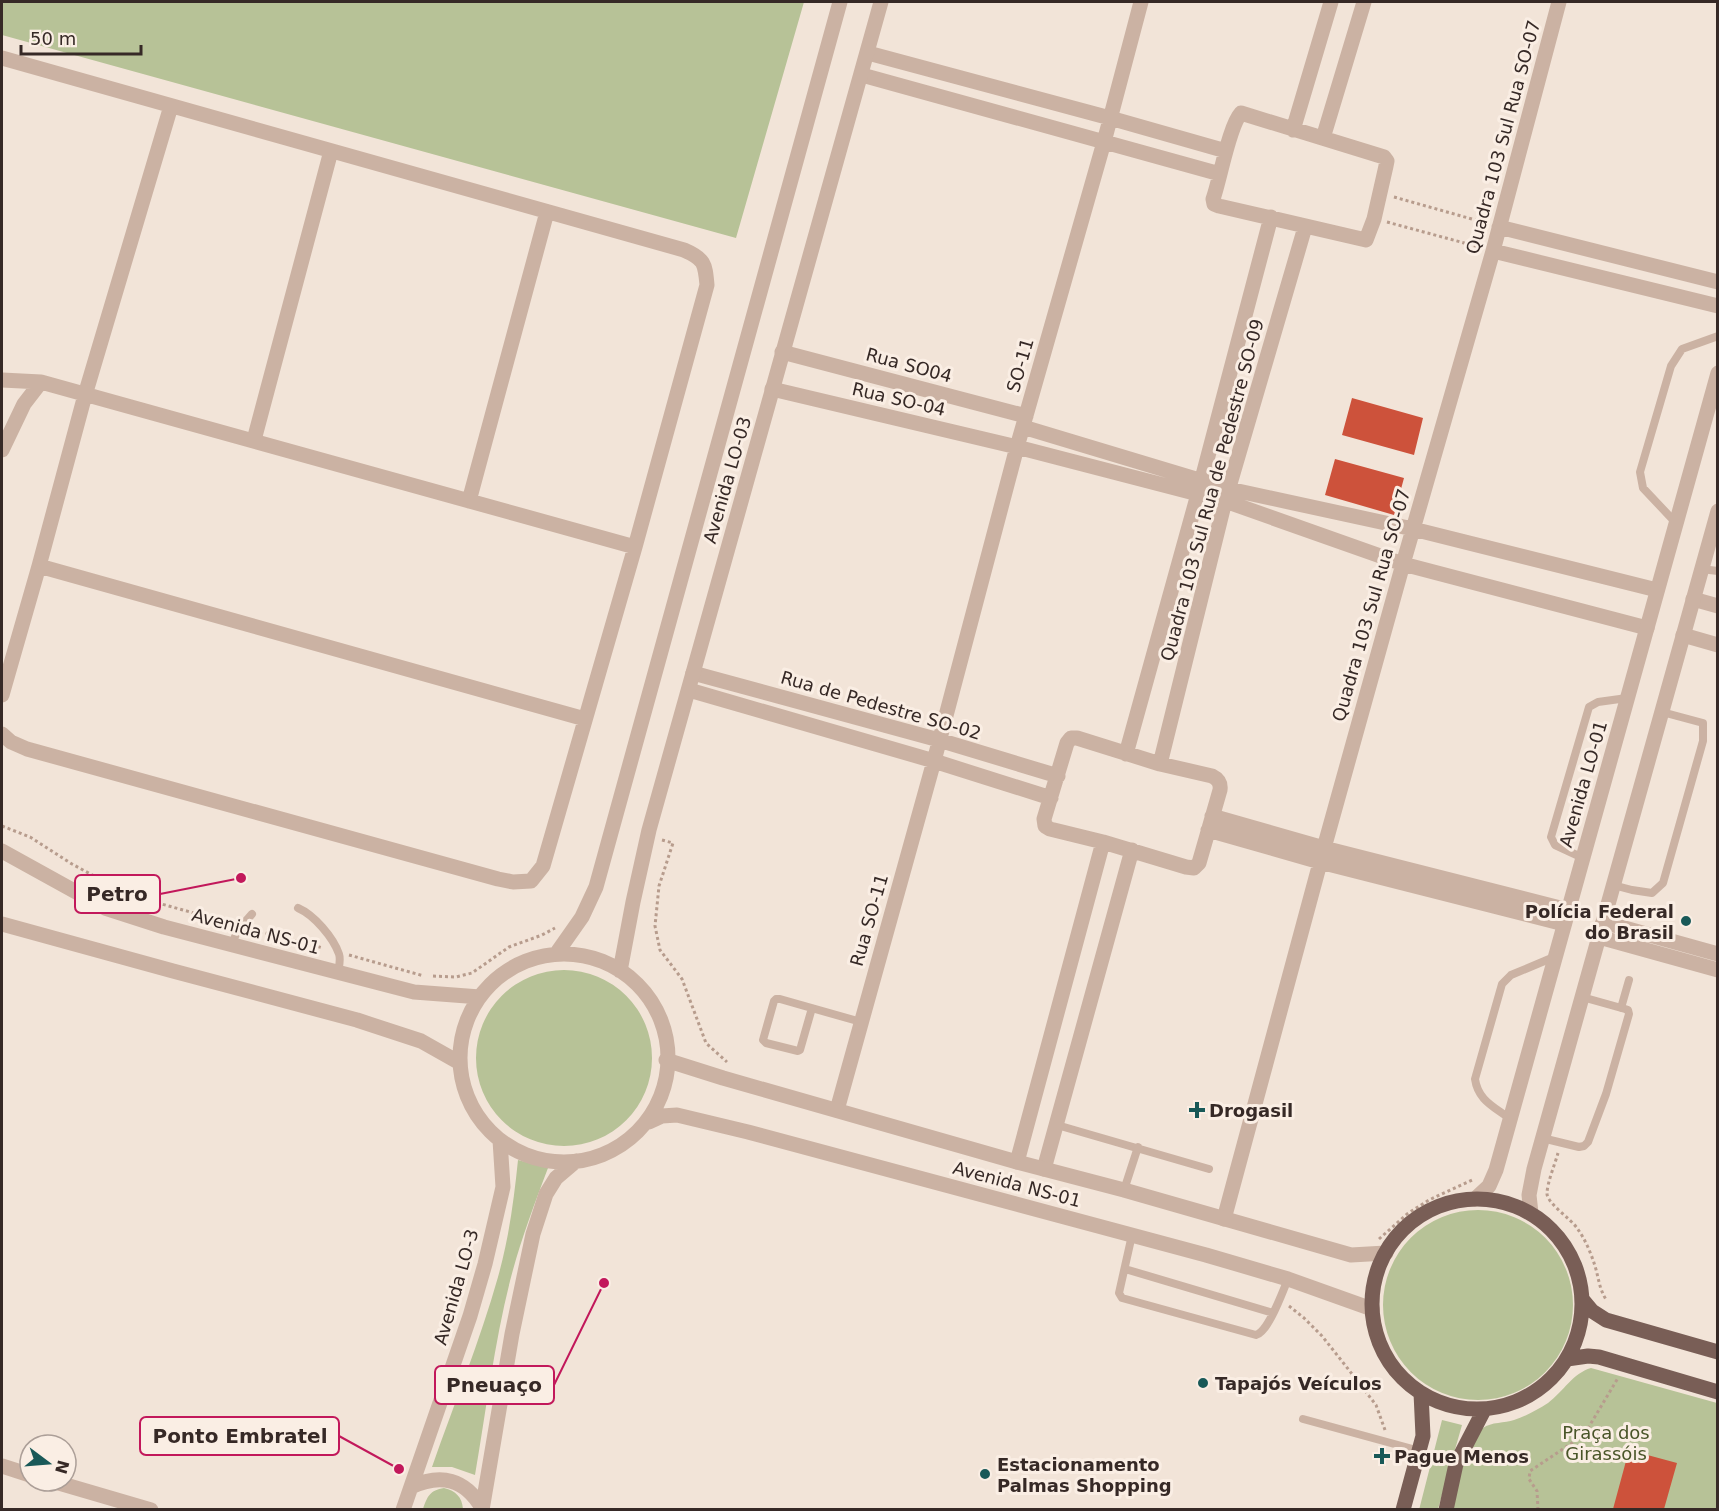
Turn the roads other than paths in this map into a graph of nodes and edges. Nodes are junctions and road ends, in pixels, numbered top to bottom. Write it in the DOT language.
graph roads {
  1 [pos="840,2"];
  2 [pos="881,2"];
  3 [pos="1141,2"];
  4 [pos="1331,2"];
  5 [pos="1364,2"];
  6 [pos="1559,2"];
  7 [pos="868,53"];
  8 [pos="2,58"];
  9 [pos="862,75"];
  10 [pos="171,106"];
  11 [pos="1110,118"];
  12 [pos="1293,130"];
  13 [pos="1323,138"];
  14 [pos="1104,142"];
  15 [pos="331,151"];
  16 [pos="1226,151"];
  17 [pos="1220,174"];
  18 [pos="547,212"];
  19 [pos="1271,218"];
  20 [pos="1305,227"];
  21 [pos="1499,227"];
  22 [pos="1493,251"];
  23 [pos="1718,282"];
  24 [pos="1718,306"];
  25 [pos="1718,336"];
  26 [pos="782,352"];
  27 [pos="1718,373"];
  28 [pos="2,380"];
  29 [pos="40,382"];
  30 [pos="772,389"];
  31 [pos="85,395"];
  32 [pos="1024,422"];
  33 [pos="254,440"];
  34 [pos="1017,447"];
  35 [pos="2,449"];
  36 [pos="1199,488"];
  37 [pos="1227,495"];
  38 [pos="469,501"];
  39 [pos="1718,511"];
  40 [pos="1676,523"];
  41 [pos="1413,529"];
  42 [pos="635,547"];
  43 [pos="1403,564"];
  44 [pos="39,566"];
  45 [pos="1701,569"];
  46 [pos="1718,571"];
  47 [pos="1657,590"];
  48 [pos="1693,599"];
  49 [pos="1718,606"];
  50 [pos="1647,628"];
  51 [pos="1683,635"];
  52 [pos="1718,645"];
  53 [pos="693,673"];
  54 [pos="689,690"];
  55 [pos="2,694"];
  56 [pos="1627,698"];
  57 [pos="1661,712"];
  58 [pos="585,719"];
  59 [pos="2,734"];
  60 [pos="939,740"];
  61 [pos="1126,754"];
  62 [pos="934,761"];
  63 [pos="1160,764"];
  64 [pos="1058,776"];
  65 [pos="1051,798"];
  66 [pos="1210,823"];
  67 [pos="1103,842"];
  68 [pos="1132,850"];
  69 [pos="2,851"];
  70 [pos="1322,855"];
  71 [pos="1583,858"];
  72 [pos="1613,885"];
  73 [pos="298,908"];
  74 [pos="252,914"];
  75 [pos="1566,917"];
  76 [pos="2,924"];
  77 [pos="1601,930"];
  78 [pos="232,945"];
  79 [pos="556,954"];
  80 [pos="1718,954"];
  81 [pos="1556,956"];
  82 [pos="1718,970"];
  83 [pos="620,971"];
  84 [pos="338,972"];
  85 [pos="1629,980"];
  86 [pos="480,997"];
  87 [pos="1582,997"];
  88 [pos="812,1008"];
  89 [pos="1621,1008"];
  90 [pos="861,1022"];
  91 [pos="666,1060"];
  92 [pos="460,1063"];
  93 [pos="837,1110"];
  94 [pos="1510,1119"];
  95 [pos="649,1122"];
  96 [pos="1057,1125"];
  97 [pos="1542,1138"];
  98 [pos="500,1140"];
  99 [pos="1138,1147"];
  100 [pos="576,1161"];
  101 [pos="1017,1162"];
  102 [pos="1044,1169"];
  103 [pos="1209,1169"];
  104 [pos="1124,1190"];
  105 [pos="1475,1199"];
  106 [pos="1531,1213"];
  107 [pos="1224,1219"];
  108 [pos="1132,1235"];
  109 [pos="1381,1247"];
  110 [pos="1125,1269"];
  111 [pos="1288,1279"];
  112 [pos="1582,1299"];
  113 [pos="1372,1309"];
  114 [pos="1273,1313"];
  115 [pos="1718,1352"];
  116 [pos="1567,1359"];
  117 [pos="1718,1392"];
  118 [pos="1421,1394"];
  119 [pos="1484,1410"];
  120 [pos="1303,1419"];
  121 [pos="1420,1451"];
  122 [pos="2,1466"];
  123 [pos="18,1471"];
  124 [pos="411,1487"];
  125 [pos="78,1488"];
  126 [pos="151,1509"];
  127 [pos="403,1509"];
  128 [pos="482,1509"];
  129 [pos="1402,1509"];
  130 [pos="1446,1509"];
  1 -- 79 [label="street, Avenida LO-03"];
  2 -- 7 [label="street, Avenida LO-03"];
  3 -- 11 [label="street, SO-11"];
  4 -- 12 [label="street"];
  5 -- 13 [label="street"];
  6 -- 21 [label="street, Quadra 103 Sul Rua SO-07"];
  7 -- 9 [label="street, Avenida LO-03"];
  7 -- 11 [label="street"];
  8 -- 10 [label="street"];
  9 -- 14 [label="street"];
  9 -- 26 [label="street, Avenida LO-03"];
  10 -- 15 [label="street"];
  10 -- 31 [label="street"];
  11 -- 14 [label="street, SO-11"];
  11 -- 16 [label="street"];
  12 -- 13 [label="street"];
  12 -- 16 [label="street"];
  13 -- 20 [label="street"];
  14 -- 17 [label="street"];
  14 -- 32 [label="street, SO-11"];
  15 -- 18 [label="street"];
  15 -- 33 [label="street"];
  16 -- 17 [label="street"];
  17 -- 19 [label="street"];
  18 -- 38 [label="street"];
  18 -- 42 [label="street"];
  19 -- 20 [label="street"];
  19 -- 36 [label="street, Quadra 103 Sul Rua de Pedestre SO-09"];
  20 -- 37 [label="street, Quadra 103 Sul Rua de Pedestre SO-09"];
  21 -- 22 [label="street, Quadra 103 Sul Rua SO-07"];
  21 -- 23 [label="street"];
  22 -- 24 [label="street"];
  22 -- 41 [label="street, Quadra 103 Sul Rua SO-07"];
  25 -- 40 [label="lane"];
  26 -- 30 [label="street, Avenida LO-03"];
  26 -- 32 [label="street, Rua SO04"];
  27 -- 40 [label="street, Avenida LO-01"];
  28 -- 29 [label="street"];
  29 -- 31 [label="street"];
  29 -- 35 [label="street"];
  30 -- 34 [label="street, Rua SO-04"];
  30 -- 53 [label="street, Avenida LO-03"];
  31 -- 33 [label="street"];
  31 -- 44 [label="street"];
  32 -- 34 [label="street, SO-11"];
  32 -- 36 [label="street, Rua SO04"];
  33 -- 38 [label="street"];
  34 -- 36 [label="street, Rua SO-04"];
  34 -- 60 [label="street, SO-11"];
  36 -- 37 [label="street"];
  36 -- 61 [label="street, Quadra 103 Sul Rua de Pedestre SO-09"];
  37 -- 41 [label="street"];
  37 -- 43 [label="street"];
  37 -- 63 [label="street, Quadra 103 Sul Rua de Pedestre SO-09"];
  38 -- 42 [label="street"];
  39 -- 45 [label="street"];
  40 -- 47 [label="street, Avenida LO-01"];
  41 -- 43 [label="street, Quadra 103 Sul Rua SO-07"];
  41 -- 47 [label="street"];
  42 -- 58 [label="street"];
  43 -- 50 [label="street"];
  43 -- 70 [label="street, Quadra 103 Sul Rua SO-07"];
  44 -- 55 [label="street"];
  44 -- 58 [label="street"];
  45 -- 46 [label="lane"];
  45 -- 48 [label="street"];
  47 -- 50 [label="street, Avenida LO-01"];
  48 -- 49 [label="street"];
  48 -- 51 [label="street"];
  50 -- 56 [label="street, Avenida LO-01"];
  51 -- 52 [label="street"];
  51 -- 57 [label="street"];
  53 -- 54 [label="street, Avenida LO-03"];
  53 -- 60 [label="street, Rua de Pedestre SO-02"];
  54 -- 62 [label="street"];
  54 -- 83 [label="street, Avenida LO-03"];
  56 -- 71 [label="street, Avenida LO-01"];
  56 -- 71 [label="lane"];
  57 -- 72 [label="street"];
  57 -- 72 [label="lane"];
  58 -- 59 [label="street"];
  60 -- 62 [label="street, Rua SO-11"];
  60 -- 64 [label="street, Rua de Pedestre SO-02"];
  61 -- 63 [label="street"];
  61 -- 64 [label="street"];
  62 -- 65 [label="street"];
  62 -- 90 [label="street, Rua SO-11"];
  63 -- 66 [label="street"];
  64 -- 65 [label="street"];
  65 -- 67 [label="street"];
  66 -- 68 [label="street"];
  66 -- 70 [label="street"];
  67 -- 68 [label="street"];
  67 -- 101 [label="street"];
  68 -- 96 [label="street"];
  69 -- 78 [label="street, Avenida NS-01"];
  70 -- 75 [label="street"];
  70 -- 107 [label="street, Quadra 103 Sul Rua SO-07"];
  71 -- 75 [label="street, Avenida LO-01"];
  72 -- 77 [label="street"];
  73 -- 84 [label="lane"];
  74 -- 78 [label="lane"];
  75 -- 81 [label="street, Avenida LO-01"];
  76 -- 92 [label="street"];
  77 -- 80 [label="street"];
  77 -- 82 [label="street"];
  77 -- 87 [label="street"];
  78 -- 84 [label="street, Avenida NS-01"];
  79 -- 83 [label="street"];
  79 -- 86 [label="street"];
  81 -- 94 [label="street, Avenida LO-01"];
  81 -- 94 [label="lane"];
  83 -- 91 [label="street"];
  84 -- 86 [label="street, Avenida NS-01"];
  85 -- 89 [label="lane"];
  86 -- 92 [label="street"];
  87 -- 89 [label="lane"];
  87 -- 97 [label="street"];
  88 -- 88 [label="lane"];
  88 -- 90 [label="lane"];
  89 -- 97 [label="lane"];
  90 -- 93 [label="street, Rua SO-11"];
  91 -- 93 [label="street, Avenida NS-01"];
  91 -- 95 [label="street"];
  92 -- 98 [label="street"];
  93 -- 101 [label="street, Avenida NS-01"];
  94 -- 105 [label="street, Avenida LO-01"];
  95 -- 100 [label="street"];
  95 -- 108 [label="street, Avenida NS-01"];
  96 -- 99 [label="lane"];
  96 -- 102 [label="street"];
  97 -- 106 [label="street"];
  98 -- 100 [label="street"];
  98 -- 124 [label="street, Avenida LO-3"];
  99 -- 103 [label="lane"];
  99 -- 104 [label="lane"];
  100 -- 128 [label="street"];
  101 -- 102 [label="street, Avenida NS-01"];
  102 -- 104 [label="street, Avenida NS-01"];
  104 -- 107 [label="street, Avenida NS-01"];
  105 -- 106 [label="main road"];
  105 -- 109 [label="main road"];
  106 -- 112 [label="main road"];
  107 -- 109 [label="street, Avenida NS-01"];
  108 -- 110 [label="lane"];
  108 -- 111 [label="street, Avenida NS-01"];
  109 -- 113 [label="main road"];
  110 -- 114 [label="lane"];
  110 -- 114 [label="lane"];
  111 -- 113 [label="street, Avenida NS-01"];
  111 -- 114 [label="lane"];
  112 -- 115 [label="main road"];
  112 -- 116 [label="main road"];
  113 -- 118 [label="main road"];
  116 -- 117 [label="main road"];
  116 -- 119 [label="main road"];
  118 -- 119 [label="main road"];
  118 -- 121 [label="main road"];
  119 -- 130 [label="main road"];
  120 -- 121 [label="lane"];
  121 -- 129 [label="main road"];
  122 -- 123 [label="street"];
  124 -- 127 [label="street, Avenida LO-3"];
  124 -- 128 [label="street"];
  125 -- 126 [label="street"];
}
